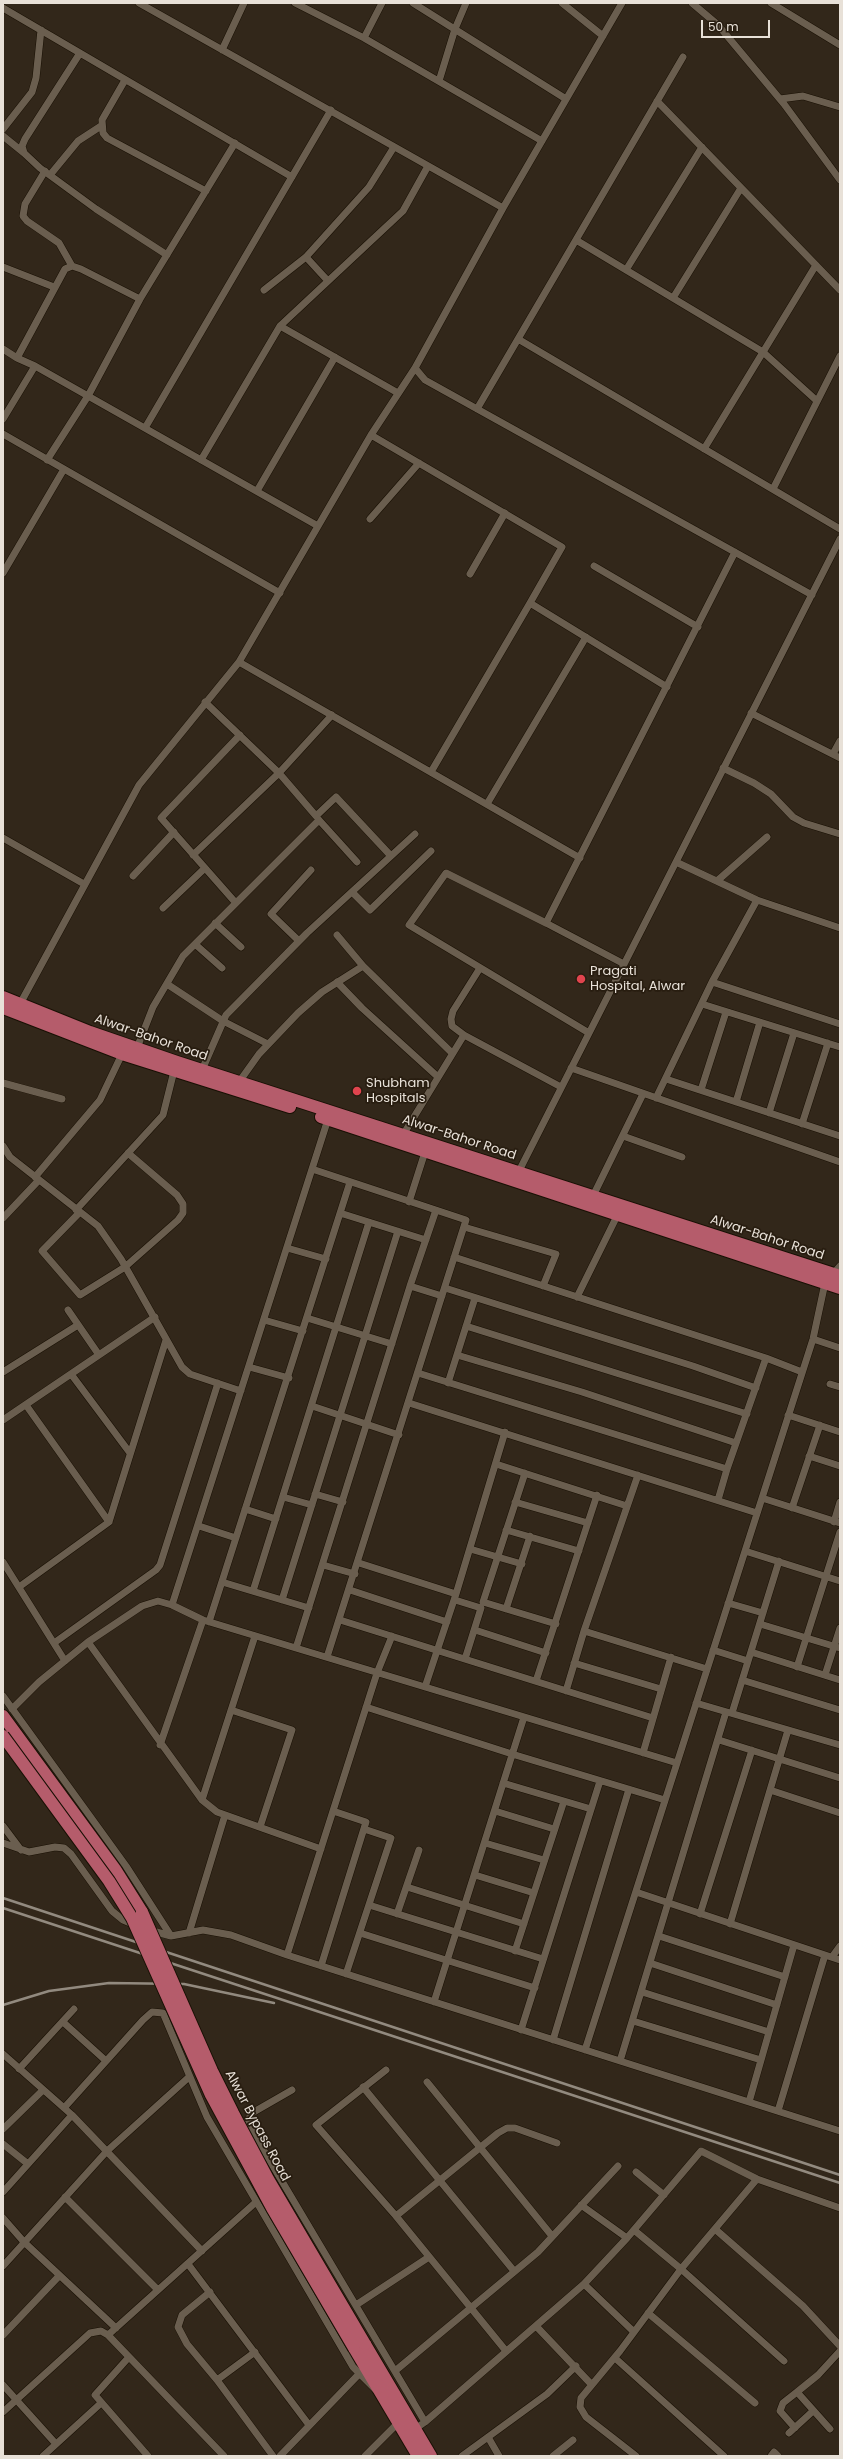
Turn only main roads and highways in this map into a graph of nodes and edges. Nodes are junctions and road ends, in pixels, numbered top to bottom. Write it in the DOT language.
graph roads {
  1 [pos="3,997"];
  2 [pos="3,1008"];
  3 [pos="329,1116"];
  4 [pos="516,1177"];
  5 [pos="834,1275"];
  6 [pos="840,1288"];
  7 [pos="7,1712"];
  8 [pos="3,1736"];
  9 [pos="359,2346"];
  10 [pos="418,2456"];
  11 [pos="431,2456"];
  1 -- 3 [label="main road, Alwar-Bahor Road"];
  2 -- 3 [label="main road, Alwar-Bahor Road"];
  3 -- 4 [label="main road, Alwar-Bahor Road"];
  3 -- 4 [label="main road, Alwar-Bahor Road"];
  4 -- 5 [label="main road, Alwar-Bahor Road"];
  4 -- 5 [label="main road, Alwar-Bahor Road"];
  5 -- 6 [label="main road, Alwar-Bahor Road"];
  7 -- 9 [label="main road, Alwar Bypass Road, bridge"];
  8 -- 9 [label="main road, bridge"];
  9 -- 10 [label="main road"];
  9 -- 11 [label="main road"];
}
